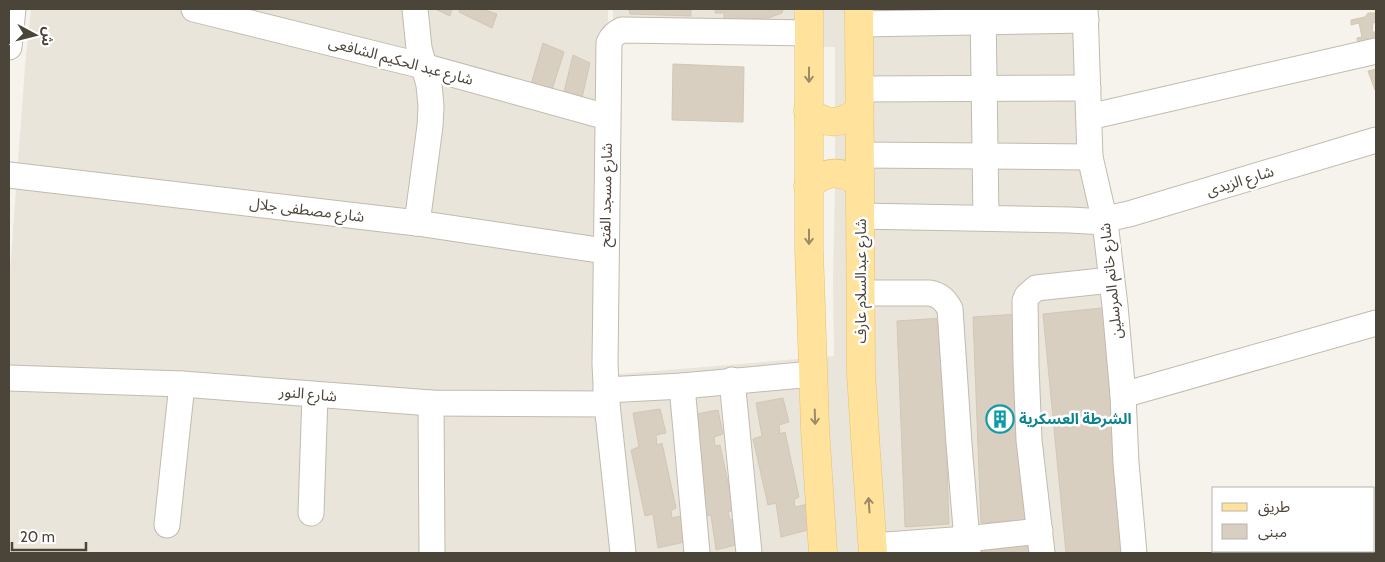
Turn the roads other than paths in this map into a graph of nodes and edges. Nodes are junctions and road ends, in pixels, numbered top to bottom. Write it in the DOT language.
graph roads {
  1 [pos="14,9"];
  2 [pos="194,9"];
  3 [pos="415,9"];
  4 [pos="1086,14"];
  5 [pos="983,15"];
  6 [pos="859,16"];
  7 [pos="702,20"];
  8 [pos="809,21"];
  9 [pos="9,47"];
  10 [pos="1376,51"];
  11 [pos="423,66"];
  12 [pos="984,88"];
  13 [pos="1088,88"];
  14 [pos="859,99"];
  15 [pos="808,111"];
  16 [pos="607,117"];
  17 [pos="1089,117"];
  18 [pos="1376,140"];
  19 [pos="860,155"];
  20 [pos="985,156"];
  21 [pos="1090,157"];
  22 [pos="9,174"];
  23 [pos="859,183"];
  24 [pos="808,186"];
  25 [pos="860,216"];
  26 [pos="986,218"];
  27 [pos="1105,222"];
  28 [pos="417,223"];
  29 [pos="605,251"];
  30 [pos="1111,280"];
  31 [pos="860,293"];
  32 [pos="1376,323"];
  33 [pos="813,374"];
  34 [pos="9,378"];
  35 [pos="732,380"];
  36 [pos="182,384"];
  37 [pos="682,386"];
  38 [pos="315,395"];
  39 [pos="1123,395"];
  40 [pos="606,397"];
  41 [pos="431,403"];
  42 [pos="311,513"];
  43 [pos="167,525"];
  44 [pos="1041,542"];
  45 [pos="967,546"];
  46 [pos="873,550"];
  47 [pos="432,553"];
  48 [pos="623,553"];
  49 [pos="697,553"];
  50 [pos="749,553"];
  51 [pos="823,553"];
  52 [pos="1134,553"];
  1 -- 9 [label="street"];
  2 -- 11 [label="street, شارع عبد الحكيم الشافعى"];
  3 -- 11 [label="street"];
  4 -- 5 [label="street"];
  4 -- 13 [label="street, شارع خاتم المرسلين"];
  5 -- 6 [label="street"];
  5 -- 12 [label="street"];
  6 -- 14 [label="main road, شارع عبدالسلام عارف"];
  7 -- 8 [label="street, شارع مسجد الفتح"];
  7 -- 16 [label="street, شارع مسجد الفتح"];
  8 -- 15 [label="main road, one-way"];
  10 -- 17 [label="street"];
  11 -- 16 [label="street, شارع عبد الحكيم الشافعى"];
  11 -- 28 [label="street"];
  12 -- 13 [label="street"];
  12 -- 14 [label="street"];
  12 -- 20 [label="street"];
  13 -- 17 [label="street, شارع خاتم المرسلين"];
  14 -- 15 [label="main road"];
  14 -- 19 [label="main road, شارع عبدالسلام عارف"];
  15 -- 24 [label="main road"];
  16 -- 29 [label="street, شارع مسجد الفتح"];
  17 -- 21 [label="street, شارع خاتم المرسلين"];
  18 -- 27 [label="street, شارع الزيدى"];
  19 -- 20 [label="street"];
  19 -- 23 [label="main road, شارع عبدالسلام عارف"];
  20 -- 21 [label="street"];
  20 -- 26 [label="street"];
  21 -- 27 [label="street, شارع خاتم المرسلين"];
  22 -- 28 [label="street, شارع مصطفى جلال"];
  23 -- 24 [label="main road"];
  23 -- 25 [label="main road, شارع عبدالسلام عارف"];
  24 -- 33 [label="main road, one-way"];
  25 -- 26 [label="street"];
  25 -- 31 [label="main road, شارع عبدالسلام عارف"];
  26 -- 27 [label="street"];
  27 -- 30 [label="street, شارع خاتم المرسلين"];
  28 -- 29 [label="street, شارع مصطفى جلال"];
  29 -- 40 [label="street, شارع مسجد الفتح"];
  30 -- 39 [label="street, شارع خاتم المرسلين"];
  30 -- 44 [label="street"];
  31 -- 45 [label="street"];
  46 -- 31 [label="main road, شارع عبدالسلام عارف, one-way"];
  32 -- 39 [label="street"];
  33 -- 35 [label="street, شارع النور"];
  33 -- 51 [label="main road, one-way"];
  34 -- 36 [label="street, شارع النور"];
  35 -- 37 [label="street, شارع النور"];
  35 -- 50 [label="street"];
  36 -- 38 [label="street, شارع النور"];
  36 -- 43 [label="street"];
  37 -- 40 [label="street, شارع النور"];
  37 -- 49 [label="street"];
  38 -- 41 [label="street, شارع النور"];
  38 -- 42 [label="street"];
  39 -- 52 [label="street, شارع خاتم المرسلين"];
  40 -- 41 [label="street, شارع النور"];
  40 -- 48 [label="street, شارع مسجد الفتح"];
  41 -- 47 [label="street"];
  44 -- 45 [label="street"];
  45 -- 46 [label="street"];
}
